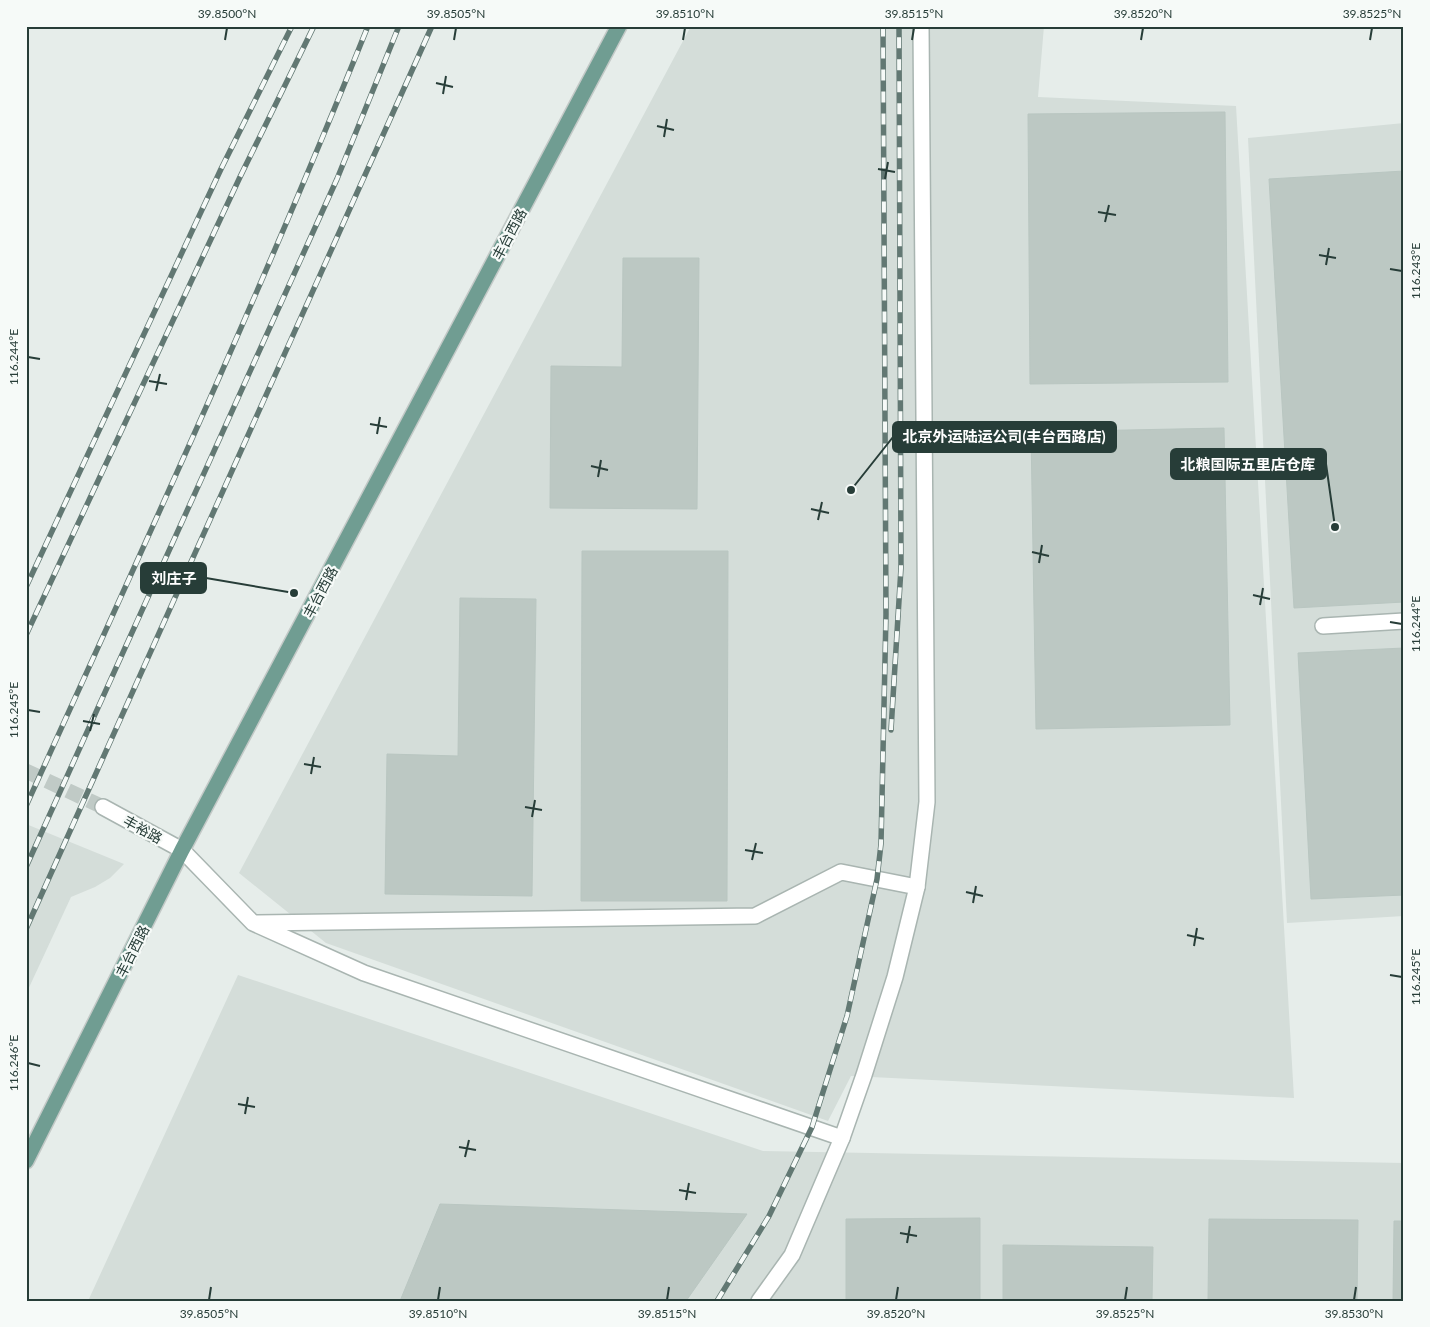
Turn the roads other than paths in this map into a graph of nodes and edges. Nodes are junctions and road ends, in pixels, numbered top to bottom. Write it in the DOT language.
graph roads {
  1 [pos="619,26"];
  2 [pos="921,26"];
  3 [pos="1404,621"];
  4 [pos="1323,626"];
  5 [pos="103,807"];
  6 [pos="182,850"];
  7 [pos="917,887"];
  8 [pos="253,923"];
  9 [pos="842,1138"];
  10 [pos="26,1161"];
  11 [pos="759,1301"];
  1 -- 6 [label="main road, 丰台西路"];
  2 -- 7 [label="street"];
  3 -- 4 [label="street"];
  5 -- 6 [label="street, 丰裕路"];
  6 -- 8 [label="street, 丰裕路"];
  6 -- 10 [label="main road, 丰台西路"];
  7 -- 8 [label="street"];
  7 -- 9 [label="street"];
  8 -- 9 [label="street"];
  9 -- 11 [label="street"];
}
